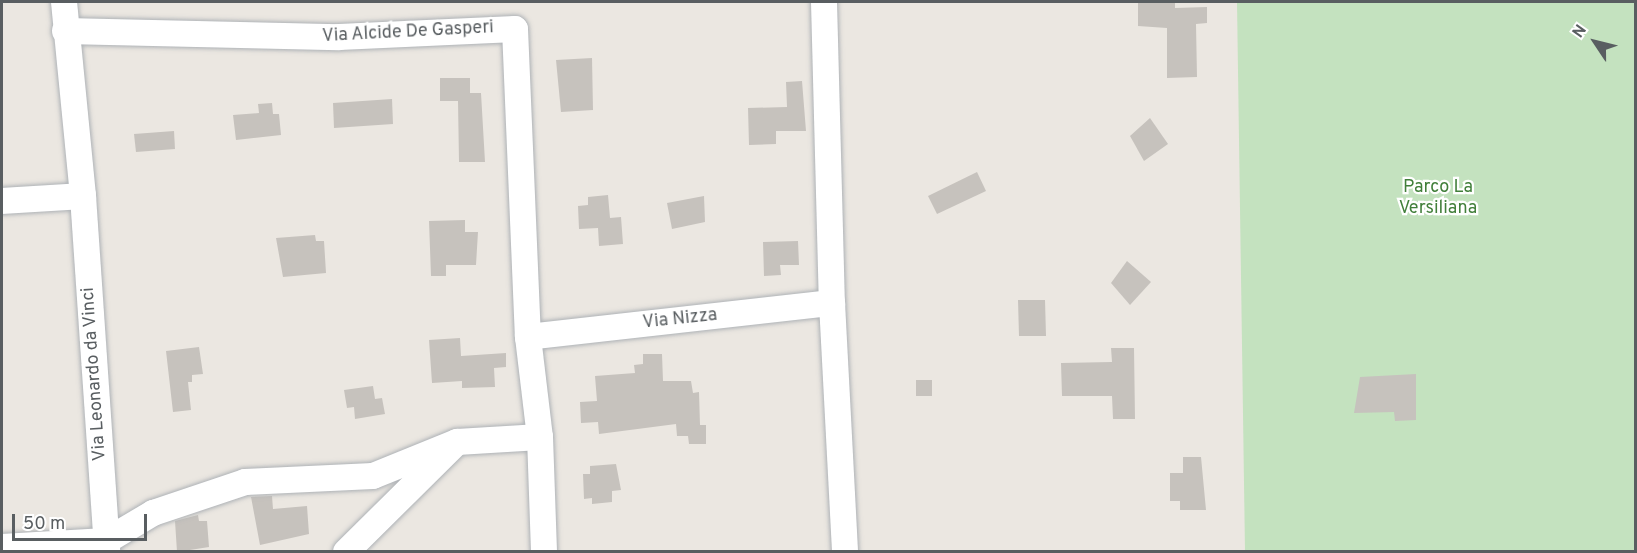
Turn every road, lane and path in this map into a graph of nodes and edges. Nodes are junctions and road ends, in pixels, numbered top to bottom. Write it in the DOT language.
graph roads {
  1 [pos="64,2"];
  2 [pos="824,2"];
  3 [pos="65,31"];
  4 [pos="83,196"];
  5 [pos="2,201"];
  6 [pos="832,303"];
  7 [pos="528,337"];
  8 [pos="540,437"];
  9 [pos="457,442"];
  10 [pos="107,546"];
  11 [pos="2,548"];
  12 [pos="346,552"];
  13 [pos="544,552"];
  14 [pos="845,552"];
  1 -- 3 [label="street, Via Leonardo da Vinci"];
  2 -- 6 [label="street"];
  3 -- 4 [label="street, Via Leonardo da Vinci"];
  3 -- 7 [label="street, Via Alcide De Gasperi"];
  4 -- 5 [label="street"];
  4 -- 10 [label="street, Via Leonardo da Vinci"];
  6 -- 7 [label="street, Via Nizza"];
  6 -- 14 [label="street"];
  7 -- 8 [label="street"];
  8 -- 9 [label="street"];
  8 -- 13 [label="street"];
  9 -- 10 [label="street"];
  9 -- 12 [label="street"];
  10 -- 11 [label="street"];
}
